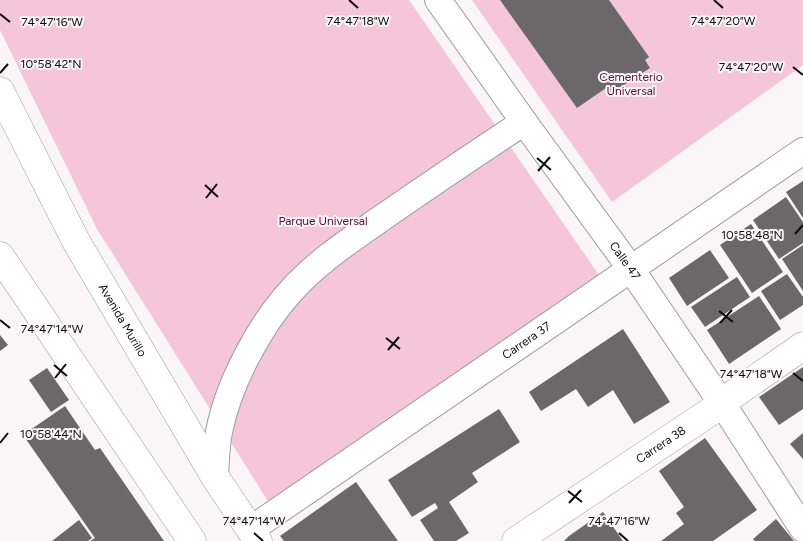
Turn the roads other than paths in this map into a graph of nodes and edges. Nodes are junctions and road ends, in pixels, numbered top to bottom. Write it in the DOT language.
graph roads {
  1 [pos="438,0"];
  2 [pos="0,91"];
  3 [pos="524,122"];
  4 [pos="803,151"];
  5 [pos="0,256"];
  6 [pos="631,269"];
  7 [pos="803,346"];
  8 [pos="722,404"];
  9 [pos="216,477"];
  10 [pos="803,529"];
  11 [pos="254,536"];
  12 [pos="192,541"];
  13 [pos="516,541"];
  1 -- 3 [label="street, Calle 47"];
  2 -- 9 [label="main road, Avenida Murillo"];
  3 -- 6 [label="street, Calle 47"];
  3 -- 9 [label="street"];
  4 -- 6 [label="street, Carrera 37"];
  5 -- 12 [label="main road"];
  6 -- 8 [label="street, Calle 47"];
  6 -- 11 [label="street, Carrera 37"];
  7 -- 8 [label="main road, Carrera 38"];
  8 -- 10 [label="street, Calle 47"];
  8 -- 13 [label="main road, Carrera 38"];
  9 -- 11 [label="main road, Avenida Murillo"];
}
